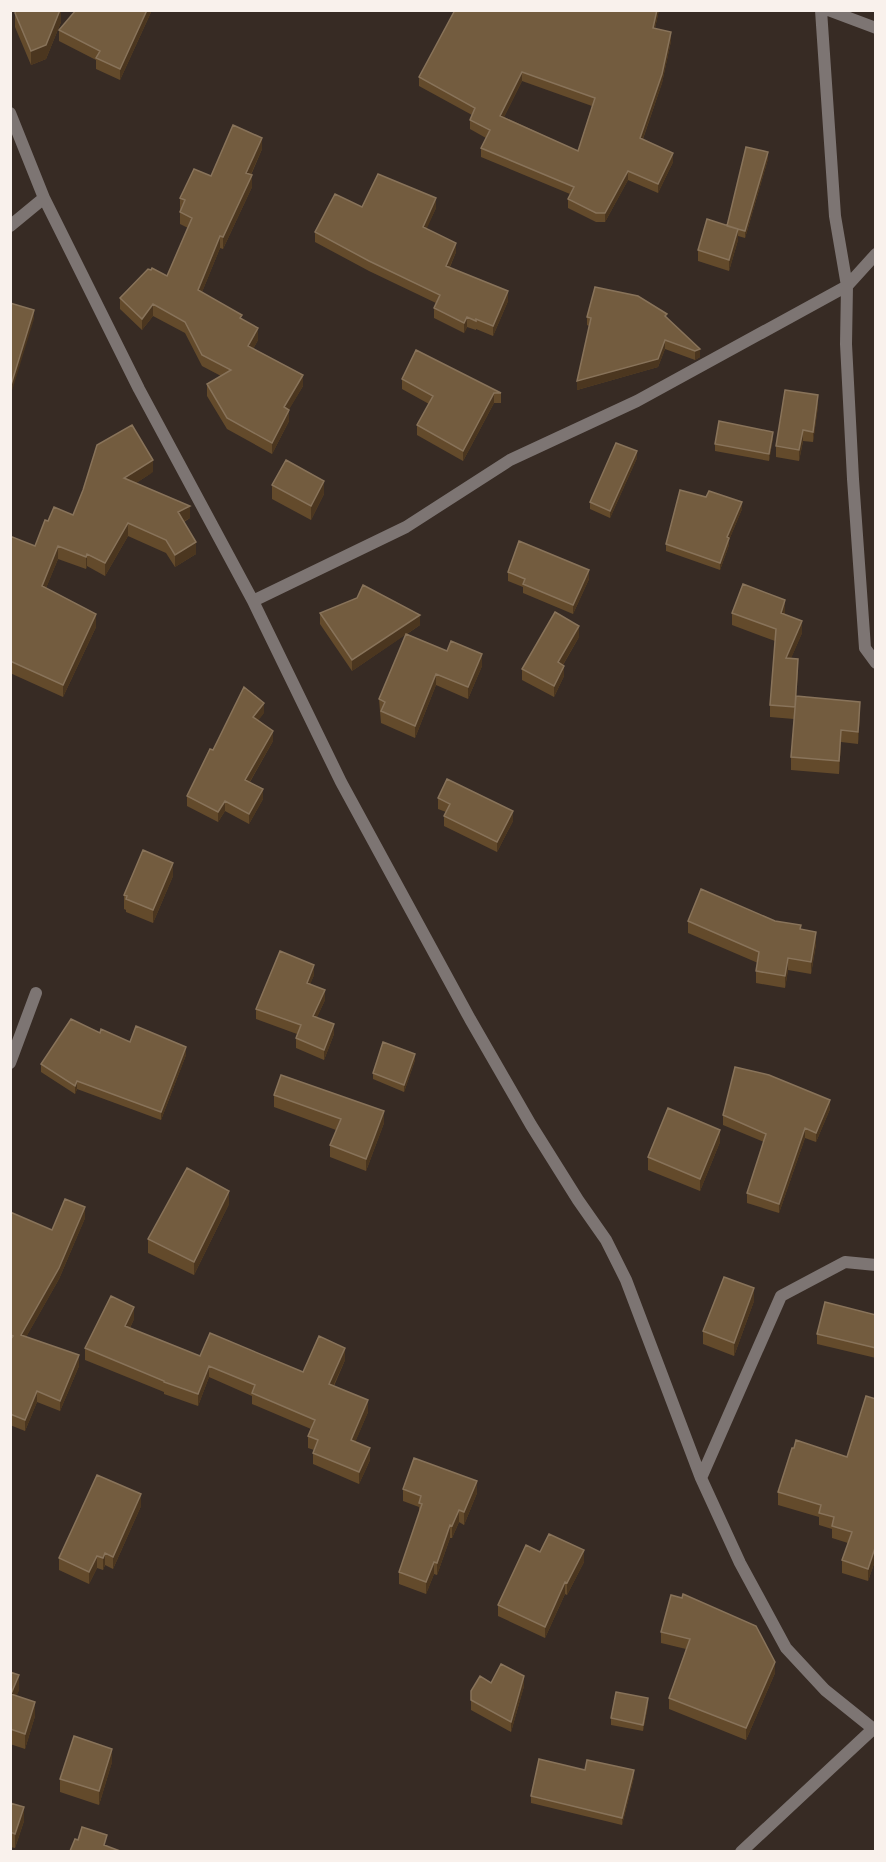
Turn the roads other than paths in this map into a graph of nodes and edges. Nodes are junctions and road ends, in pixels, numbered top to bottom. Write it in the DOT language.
graph roads {
  1 [pos="821,10"];
  2 [pos="828,10"];
  3 [pos="876,28"];
  4 [pos="10,113"];
  5 [pos="44,198"];
  6 [pos="10,226"];
  7 [pos="876,254"];
  8 [pos="847,286"];
  9 [pos="253,601"];
  10 [pos="876,663"];
  11 [pos="36,993"];
  12 [pos="10,1063"];
  13 [pos="876,1264"];
  14 [pos="701,1478"];
  15 [pos="874,1730"];
  16 [pos="741,1851"];
  1 -- 8 [label="street"];
  2 -- 3 [label="street"];
  4 -- 5 [label="street"];
  5 -- 6 [label="street"];
  5 -- 9 [label="street"];
  7 -- 8 [label="street"];
  8 -- 9 [label="street"];
  8 -- 10 [label="street"];
  9 -- 14 [label="street"];
  11 -- 12 [label="street"];
  13 -- 14 [label="street"];
  14 -- 15 [label="street"];
  15 -- 16 [label="street"];
}
